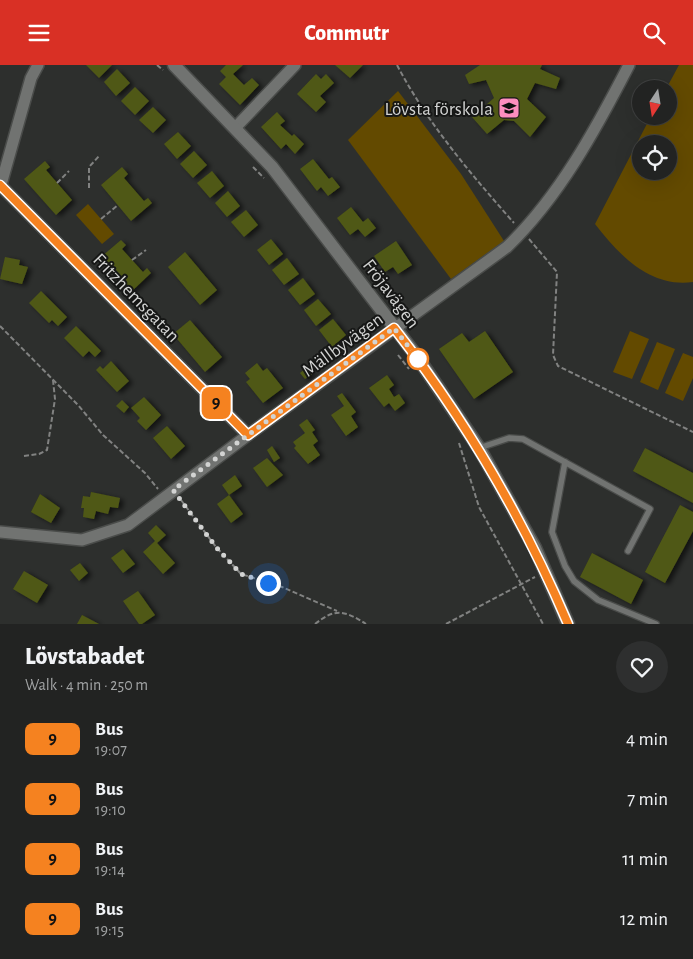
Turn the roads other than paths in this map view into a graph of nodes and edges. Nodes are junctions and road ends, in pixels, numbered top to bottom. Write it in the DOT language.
graph roads {
  1 [pos="38,65"];
  2 [pos="174,65"];
  3 [pos="295,65"];
  4 [pos="629,65"];
  5 [pos="235,128"];
  6 [pos="0,186"];
  7 [pos="394,328"];
  8 [pos="248,435"];
  9 [pos="479,448"];
  10 [pos="566,462"];
  11 [pos="0,532"];
  12 [pos="628,551"];
  13 [pos="568,624"];
  14 [pos="656,624"];
  1 -- 6 [label="street"];
  2 -- 5 [label="street, Fröjavägen"];
  3 -- 5 [label="street"];
  4 -- 7 [label="street, Mällbyvägen"];
  5 -- 7 [label="street, Fröjavägen"];
  6 -- 8 [label="street, Fritzhemsgatan"];
  7 -- 8 [label="street, Mällbyvägen"];
  7 -- 9 [label="street, Fröjavägen"];
  8 -- 11 [label="street, Mällbyvägen"];
  9 -- 10 [label="lane"];
  9 -- 13 [label="street, Fröjavägen"];
  10 -- 12 [label="lane"];
  10 -- 14 [label="lane"];
}
